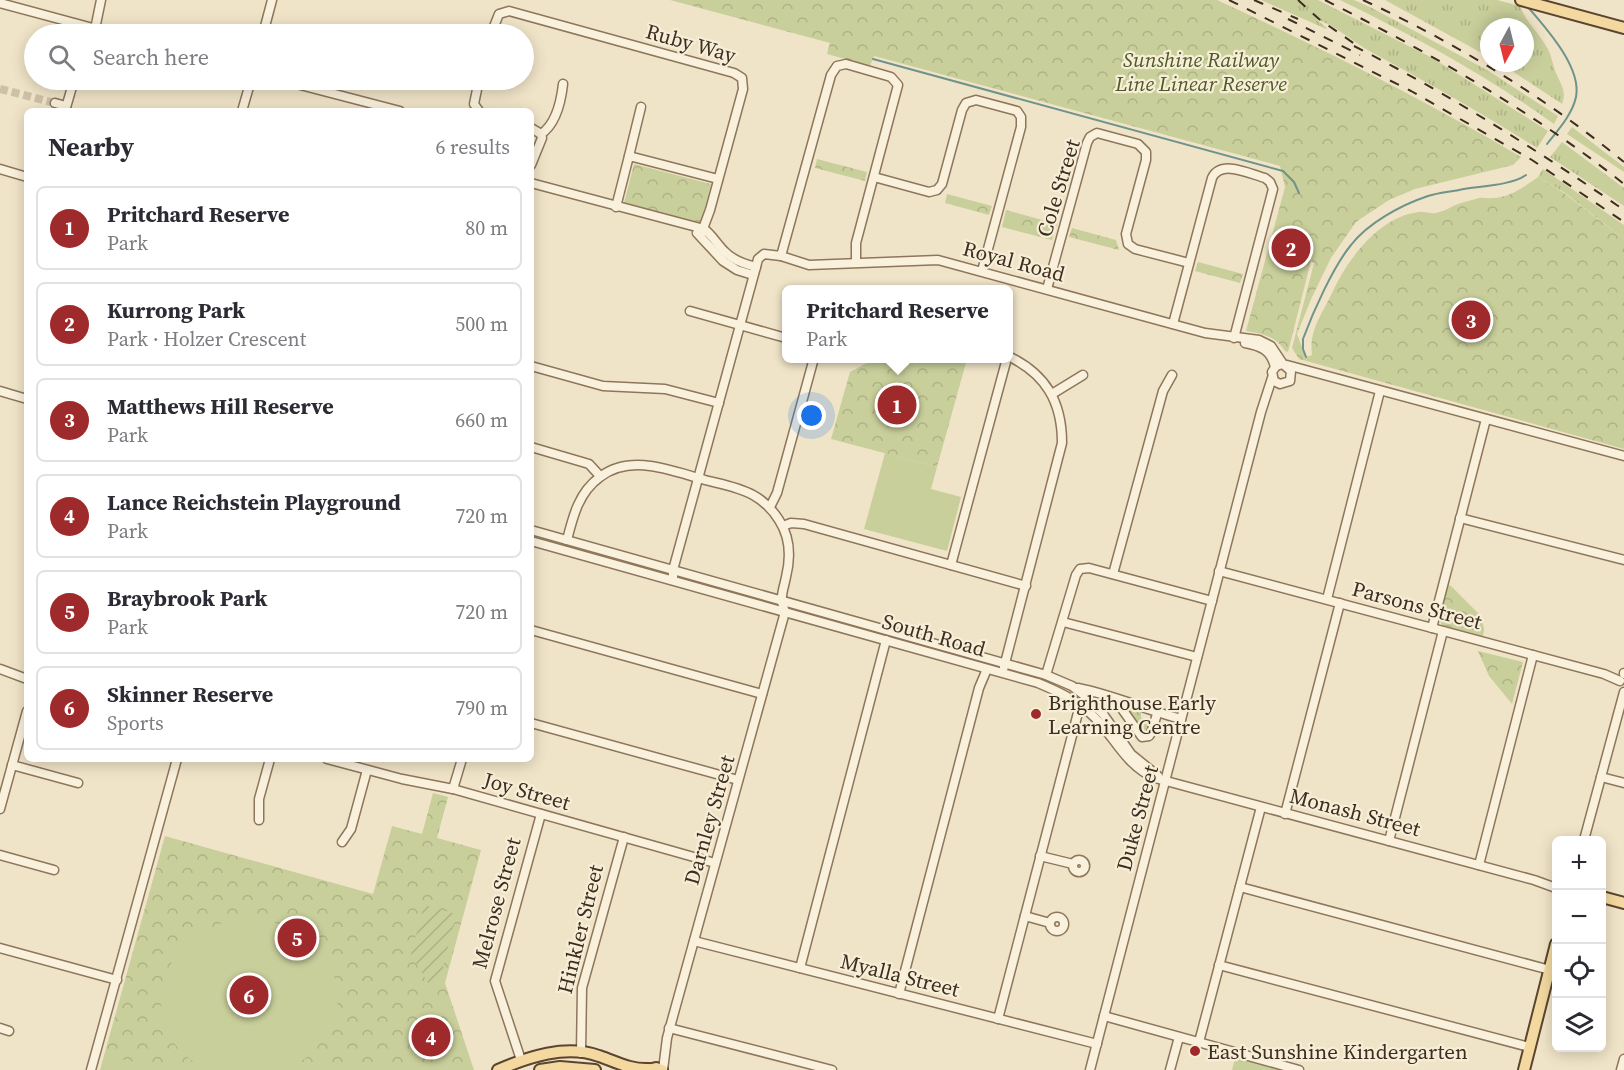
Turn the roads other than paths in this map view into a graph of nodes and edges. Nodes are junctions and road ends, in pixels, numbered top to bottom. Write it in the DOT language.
graph roads {
  1 [pos="101,0"];
  2 [pos="272,0"];
  3 [pos="1521,0"];
  4 [pos="0,3"];
  5 [pos="68,24"];
  6 [pos="96,24"];
  7 [pos="266,24"];
  8 [pos="495,24"];
  9 [pos="1624,28"];
  10 [pos="563,84"];
  11 [pos="71,90"];
  12 [pos="248,90"];
  13 [pos="319,90"];
  14 [pos="477,90"];
  15 [pos="55,103"];
  16 [pos="641,107"];
  17 [pos="64,108"];
  18 [pos="66,108"];
  19 [pos="243,108"];
  20 [pos="388,108"];
  21 [pos="477,108"];
  22 [pos="534,130"];
  23 [pos="541,134"];
  24 [pos="629,156"];
  25 [pos="534,158"];
  26 [pos="0,170"];
  27 [pos="24,176"];
  28 [pos="874,177"];
  29 [pos="718,179"];
  30 [pos="534,184"];
  31 [pos="616,207"];
  32 [pos="702,231"];
  33 [pos="781,256"];
  34 [pos="856,262"];
  35 [pos="1189,263"];
  36 [pos="754,271"];
  37 [pos="982,271"];
  38 [pos="1047,289"];
  39 [pos="690,311"];
  40 [pos="1173,324"];
  41 [pos="740,325"];
  42 [pos="782,337"];
  43 [pos="1234,338"];
  44 [pos="1013,360"];
  45 [pos="813,363"];
  46 [pos="1005,363"];
  47 [pos="1282,366"];
  48 [pos="534,367"];
  49 [pos="1311,373"];
  50 [pos="1083,375"];
  51 [pos="1172,375"];
  52 [pos="1272,378"];
  53 [pos="1291,378"];
  54 [pos="1280,384"];
  55 [pos="1380,391"];
  56 [pos="0,392"];
  57 [pos="1052,394"];
  58 [pos="24,398"];
  59 [pos="1265,401"];
  60 [pos="719,403"];
  61 [pos="1486,419"];
  62 [pos="534,448"];
  63 [pos="1624,456"];
  64 [pos="600,476"];
  65 [pos="698,478"];
  66 [pos="770,507"];
  67 [pos="1460,518"];
  68 [pos="783,526"];
  69 [pos="534,531"];
  70 [pos="567,540"];
  71 [pos="534,542"];
  72 [pos="1624,560"];
  73 [pos="951,565"];
  74 [pos="673,570"];
  75 [pos="1219,571"];
  76 [pos="1113,574"];
  77 [pos="673,580"];
  78 [pos="1026,585"];
  79 [pos="1327,599"];
  80 [pos="780,600"];
  81 [pos="1212,600"];
  82 [pos="1340,603"];
  83 [pos="785,612"];
  84 [pos="1063,622"];
  85 [pos="1432,628"];
  86 [pos="534,631"];
  87 [pos="1443,631"];
  88 [pos="885,640"];
  89 [pos="1533,655"];
  90 [pos="1197,657"];
  91 [pos="1005,663"];
  92 [pos="977,666"];
  93 [pos="0,669"];
  94 [pos="987,669"];
  95 [pos="12,672"];
  96 [pos="1002,673"];
  97 [pos="24,674"];
  98 [pos="1046,675"];
  99 [pos="24,678"];
  100 [pos="1623,680"];
  101 [pos="1072,687"];
  102 [pos="979,688"];
  103 [pos="762,694"];
  104 [pos="1124,702"];
  105 [pos="1080,705"];
  106 [pos="1158,711"];
  107 [pos="1181,719"];
  108 [pos="24,722"];
  109 [pos="534,724"];
  110 [pos="176,762"];
  111 [pos="269,762"];
  112 [pos="338,762"];
  113 [pos="461,762"];
  114 [pos="12,765"];
  115 [pos="367,770"];
  116 [pos="1601,777"];
  117 [pos="738,780"];
  118 [pos="1166,781"];
  119 [pos="78,783"];
  120 [pos="1624,783"];
  121 [pos="453,789"];
  122 [pos="1261,807"];
  123 [pos="0,809"];
  124 [pos="540,814"];
  125 [pos="1285,814"];
  126 [pos="259,820"];
  127 [pos="1585,836"];
  128 [pos="624,837"];
  129 [pos="1389,841"];
  130 [pos="342,842"];
  131 [pos="0,855"];
  132 [pos="1040,856"];
  133 [pos="716,863"];
  134 [pos="1073,864"];
  135 [pos="1479,865"];
  136 [pos="54,870"];
  137 [pos="1534,880"];
  138 [pos="1552,882"];
  139 [pos="1552,886"];
  140 [pos="1240,887"];
  141 [pos="1606,899"];
  142 [pos="1624,903"];
  143 [pos="1025,916"];
  144 [pos="1050,923"];
  145 [pos="694,941"];
  146 [pos="0,948"];
  147 [pos="1552,963"];
  148 [pos="1219,964"];
  149 [pos="800,968"];
  150 [pos="1550,970"];
  151 [pos="117,980"];
  152 [pos="899,994"];
  153 [pos="1104,1016"];
  154 [pos="998,1019"];
  155 [pos="669,1028"];
  156 [pos="1179,1037"];
  157 [pos="1199,1042"];
  158 [pos="1097,1044"];
  159 [pos="1529,1047"];
  160 [pos="581,1053"];
  161 [pos="1624,1059"];
  162 [pos="523,1065"];
  163 [pos="580,1068"];
  164 [pos="655,1069"];
  165 [pos="91,1070"];
  166 [pos="498,1070"];
  167 [pos="540,1070"];
  168 [pos="595,1070"];
  169 [pos="832,1070"];
  170 [pos="1090,1070"];
  171 [pos="1170,1070"];
  172 [pos="1299,1070"];
  173 [pos="1524,1070"];
  174 [pos="1621,1070"];
  1 -- 6 [label="street"];
  2 -- 7 [label="street"];
  3 -- 9 [label="main road"];
  4 -- 5 [label="street"];
  8 -- 29 [label="street, Ruby Way"];
  10 -- 23 [label="street"];
  11 -- 18 [label="street"];
  12 -- 19 [label="street"];
  13 -- 20 [label="street"];
  14 -- 21 [label="street"];
  15 -- 17 [label="street"];
  16 -- 24 [label="street"];
  22 -- 23 [label="street"];
  23 -- 25 [label="street"];
  24 -- 29 [label="street"];
  24 -- 31 [label="street"];
  26 -- 27 [label="street"];
  28 -- 33 [label="street"];
  28 -- 34 [label="street"];
  28 -- 37 [label="street"];
  29 -- 32 [label="street, Ruby Way"];
  30 -- 31 [label="street"];
  31 -- 32 [label="street"];
  32 -- 36 [label="street"];
  33 -- 34 [label="street, Royal Road"];
  33 -- 36 [label="street, Royal Road"];
  34 -- 37 [label="street, Royal Road"];
  35 -- 38 [label="street, Cole Street"];
  35 -- 40 [label="street"];
  35 -- 43 [label="street"];
  36 -- 41 [label="street"];
  37 -- 38 [label="street, Royal Road"];
  38 -- 40 [label="street, Royal Road"];
  39 -- 41 [label="street"];
  40 -- 43 [label="street, Royal Road"];
  41 -- 42 [label="street"];
  41 -- 60 [label="street"];
  43 -- 47 [label="street, Royal Road"];
  44 -- 57 [label="street"];
  45 -- 66 [label="street"];
  46 -- 73 [label="street"];
  47 -- 49 [label="street"];
  47 -- 52 [label="street"];
  47 -- 53 [label="street"];
  48 -- 60 [label="street"];
  49 -- 53 [label="street"];
  49 -- 55 [label="street"];
  50 -- 57 [label="street"];
  51 -- 76 [label="street"];
  52 -- 54 [label="street"];
  52 -- 59 [label="street, Duke Street"];
  53 -- 54 [label="street"];
  54 -- 59 [label="street, Duke Street"];
  55 -- 61 [label="street"];
  55 -- 79 [label="street"];
  56 -- 58 [label="street"];
  57 -- 78 [label="street"];
  59 -- 75 [label="street, Duke Street"];
  60 -- 65 [label="street"];
  61 -- 63 [label="street"];
  61 -- 67 [label="street"];
  62 -- 64 [label="street"];
  64 -- 65 [label="street"];
  64 -- 70 [label="street"];
  65 -- 66 [label="street"];
  65 -- 74 [label="street"];
  66 -- 68 [label="street"];
  67 -- 72 [label="street"];
  67 -- 85 [label="street"];
  68 -- 73 [label="street"];
  68 -- 80 [label="street"];
  69 -- 70 [label="street, South Road"];
  70 -- 74 [label="street, South Road"];
  71 -- 77 [label="street, South Road"];
  73 -- 78 [label="street"];
  74 -- 77 [label="street"];
  74 -- 80 [label="street, South Road"];
  75 -- 79 [label="street, Parsons Street"];
  75 -- 81 [label="street, Duke Street"];
  76 -- 81 [label="street"];
  76 -- 84 [label="street"];
  77 -- 83 [label="street, South Road"];
  78 -- 91 [label="street"];
  79 -- 82 [label="street, Parsons Street"];
  80 -- 83 [label="street"];
  80 -- 91 [label="street, South Road"];
  81 -- 90 [label="street, Duke Street"];
  82 -- 85 [label="street, Parsons Street"];
  82 -- 125 [label="street"];
  83 -- 88 [label="street, South Road"];
  83 -- 103 [label="street, Darnley Street"];
  84 -- 90 [label="street"];
  84 -- 98 [label="street"];
  85 -- 87 [label="street, Parsons Street"];
  86 -- 103 [label="street"];
  87 -- 89 [label="street, Parsons Street"];
  87 -- 129 [label="street"];
  88 -- 92 [label="street, South Road"];
  88 -- 149 [label="street"];
  89 -- 100 [label="street, Parsons Street"];
  89 -- 135 [label="street"];
  90 -- 107 [label="street, Duke Street"];
  91 -- 96 [label="street"];
  91 -- 98 [label="street, South Road"];
  92 -- 94 [label="street, South Road"];
  92 -- 102 [label="street"];
  93 -- 95 [label="street"];
  94 -- 96 [label="street, South Road"];
  94 -- 102 [label="street"];
  95 -- 97 [label="street"];
  95 -- 99 [label="street"];
  96 -- 105 [label="street, South Road"];
  98 -- 101 [label="street, South Road"];
  100 -- 116 [label="street"];
  101 -- 104 [label="street, South Road"];
  101 -- 118 [label="street, South Road"];
  102 -- 152 [label="street"];
  103 -- 117 [label="street, Darnley Street"];
  104 -- 106 [label="street, South Road"];
  104 -- 106 [label="street"];
  105 -- 118 [label="street, South Road"];
  105 -- 132 [label="street"];
  106 -- 107 [label="street, South Road"];
  107 -- 118 [label="street, Duke Street"];
  108 -- 114 [label="street"];
  109 -- 117 [label="street"];
  110 -- 151 [label="street"];
  111 -- 126 [label="street"];
  112 -- 115 [label="street, Joy Street"];
  113 -- 121 [label="street"];
  114 -- 119 [label="street"];
  114 -- 123 [label="street"];
  115 -- 121 [label="street, Joy Street"];
  115 -- 130 [label="street"];
  116 -- 120 [label="street"];
  116 -- 127 [label="street"];
  117 -- 133 [label="street, Darnley Street"];
  118 -- 122 [label="street, Monash Street"];
  118 -- 153 [label="street, Duke Street"];
  121 -- 124 [label="street, Joy Street"];
  122 -- 125 [label="street, Monash Street"];
  122 -- 140 [label="street"];
  124 -- 128 [label="street, Joy Street"];
  124 -- 162 [label="street, Melrose Street"];
  125 -- 129 [label="street, Monash Street"];
  128 -- 133 [label="street, Joy Street"];
  128 -- 160 [label="street, Hinkler Street"];
  129 -- 135 [label="street, Monash Street"];
  131 -- 136 [label="street"];
  132 -- 134 [label="street"];
  132 -- 143 [label="street"];
  133 -- 145 [label="street, Darnley Street"];
  135 -- 137 [label="street, Monash Street"];
  137 -- 138 [label="street, Monash Street"];
  137 -- 139 [label="street, Monash Street"];
  140 -- 148 [label="street"];
  140 -- 150 [label="street"];
  141 -- 142 [label="main road"];
  143 -- 144 [label="street"];
  143 -- 154 [label="street"];
  145 -- 149 [label="street, Myalla Street"];
  145 -- 155 [label="street, Darnley Street"];
  146 -- 151 [label="street"];
  147 -- 150 [label="main road"];
  148 -- 157 [label="street"];
  148 -- 159 [label="street"];
  149 -- 152 [label="street, Myalla Street"];
  150 -- 159 [label="main road"];
  151 -- 165 [label="street"];
  152 -- 154 [label="street, Myalla Street"];
  153 -- 156 [label="street"];
  153 -- 158 [label="street, Duke Street"];
  154 -- 158 [label="street, Myalla Street"];
  155 -- 164 [label="street, Darnley Street"];
  155 -- 169 [label="street"];
  156 -- 157 [label="street"];
  156 -- 171 [label="street"];
  157 -- 172 [label="street"];
  158 -- 170 [label="street, Duke Street"];
  159 -- 173 [label="main road"];
  160 -- 162 [label="main road"];
  160 -- 163 [label="main road, Hinkler Street"];
  160 -- 164 [label="main road"];
  161 -- 174 [label="street"];
  162 -- 166 [label="main road"];
  163 -- 167 [label="main road"];
  163 -- 168 [label="main road"];
}
